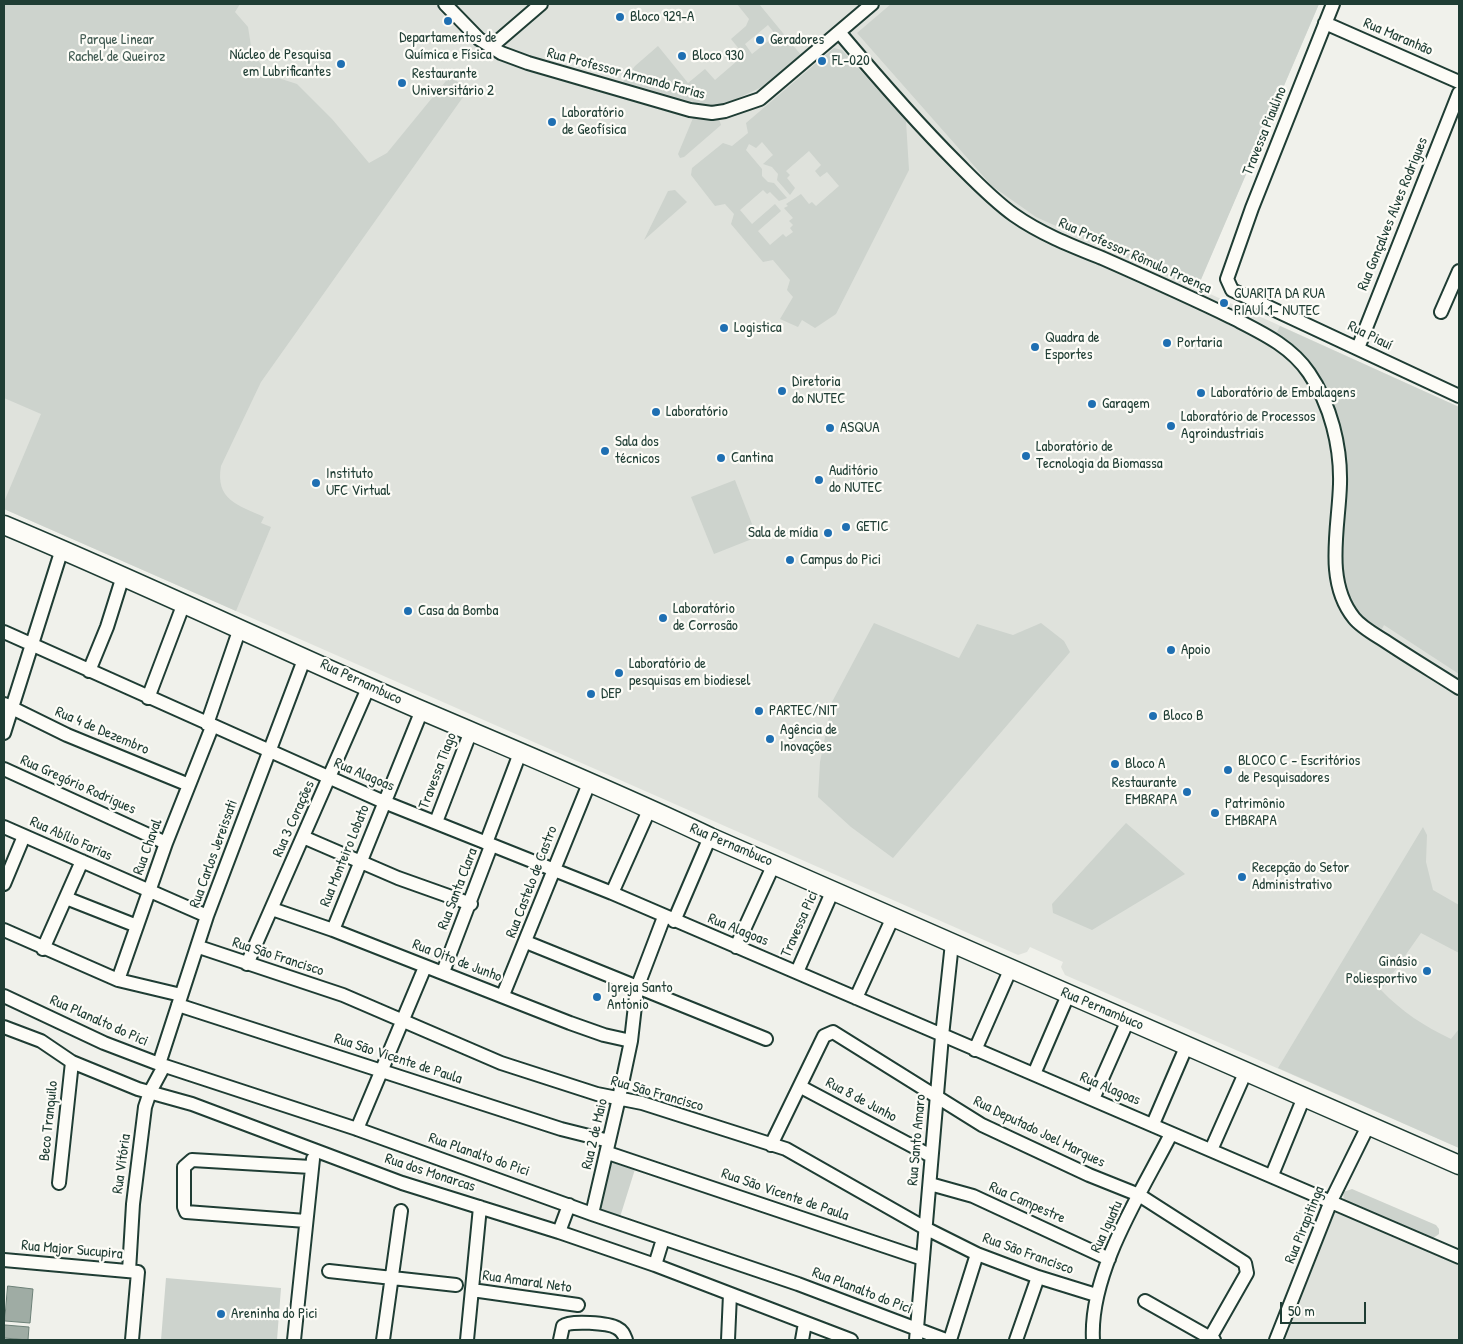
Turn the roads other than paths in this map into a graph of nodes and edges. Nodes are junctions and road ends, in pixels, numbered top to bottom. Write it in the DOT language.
graph roads {
  1 [pos="446,4"];
  2 [pos="541,4"];
  3 [pos="872,4"];
  4 [pos="1333,4"];
  5 [pos="1325,23"];
  6 [pos="839,32"];
  7 [pos="491,47"];
  8 [pos="1459,82"];
  9 [pos="1459,93"];
  10 [pos="1230,270"];
  11 [pos="1459,271"];
  12 [pos="1441,312"];
  13 [pos="1358,348"];
  14 [pos="1459,396"];
  15 [pos="4,525"];
  16 [pos="62,549"];
  17 [pos="123,576"];
  18 [pos="184,602"];
  19 [pos="240,628"];
  20 [pos="4,632"];
  21 [pos="32,645"];
  22 [pos="305,657"];
  23 [pos="89,671"];
  24 [pos="369,686"];
  25 [pos="1459,688"];
  26 [pos="148,698"];
  27 [pos="8,706"];
  28 [pos="422,710"];
  29 [pos="209,725"];
  30 [pos="471,731"];
  31 [pos="4,733"];
  32 [pos="269,752"];
  33 [pos="520,753"];
  34 [pos="4,769"];
  35 [pos="330,778"];
  36 [pos="590,781"];
  37 [pos="189,785"];
  38 [pos="384,802"];
  39 [pos="650,808"];
  40 [pos="436,822"];
  41 [pos="4,827"];
  42 [pos="24,836"];
  43 [pos="710,837"];
  44 [pos="303,838"];
  45 [pos="166,843"];
  46 [pos="489,845"];
  47 [pos="82,861"];
  48 [pos="361,861"];
  49 [pos="774,864"];
  50 [pos="553,870"];
  51 [pos="4,884"];
  52 [pos="833,890"];
  53 [pos="149,891"];
  54 [pos="612,893"];
  55 [pos="66,898"];
  56 [pos="471,904"];
  57 [pos="272,909"];
  58 [pos="208,916"];
  59 [pos="893,917"];
  60 [pos="669,919"];
  61 [pos="137,926"];
  62 [pos="4,930"];
  63 [pos="333,930"];
  64 [pos="526,942"];
  65 [pos="952,943"];
  66 [pos="199,947"];
  67 [pos="736,947"];
  68 [pos="43,949"];
  69 [pos="247,964"];
  70 [pos="426,967"];
  71 [pos="1011,968"];
  72 [pos="443,972"];
  73 [pos="797,972"];
  74 [pos="118,980"];
  75 [pos="637,988"];
  76 [pos="503,995"];
  77 [pos="1068,995"];
  78 [pos="4,996"];
  79 [pos="856,998"];
  80 [pos="179,1000"];
  81 [pos="402,1019"];
  82 [pos="1128,1020"];
  83 [pos="4,1026"];
  84 [pos="942,1036"];
  85 [pos="766,1039"];
  86 [pos="630,1041"];
  87 [pos="1187,1045"];
  88 [pos="975,1050"];
  89 [pos="72,1062"];
  90 [pos="162,1065"];
  91 [pos="383,1070"];
  92 [pos="1246,1071"];
  93 [pos="1034,1074"];
  94 [pos="801,1087"];
  95 [pos="150,1092"];
  96 [pos="1304,1097"];
  97 [pos="619,1098"];
  98 [pos="936,1098"];
  99 [pos="1093,1099"];
  100 [pos="1153,1124"];
  101 [pos="1369,1124"];
  102 [pos="357,1129"];
  103 [pos="1171,1134"];
  104 [pos="771,1145"];
  105 [pos="609,1147"];
  106 [pos="315,1150"];
  107 [pos="1211,1150"];
  108 [pos="931,1156"];
  109 [pos="1459,1165"];
  110 [pos="311,1167"];
  111 [pos="1272,1175"];
  112 [pos="59,1183"];
  113 [pos="930,1184"];
  114 [pos="1139,1196"];
  115 [pos="1331,1201"];
  116 [pos="569,1205"];
  117 [pos="480,1207"];
  118 [pos="401,1210"];
  119 [pos="592,1214"];
  120 [pos="306,1221"];
  121 [pos="926,1228"];
  122 [pos="559,1232"];
  123 [pos="663,1239"];
  124 [pos="977,1254"];
  125 [pos="1459,1257"];
  126 [pos="923,1259"];
  127 [pos="1109,1259"];
  128 [pos="4,1260"];
  129 [pos="655,1265"];
  130 [pos="133,1271"];
  131 [pos="329,1271"];
  132 [pos="392,1277"];
  133 [pos="1038,1277"];
  134 [pos="456,1285"];
  135 [pos="472,1290"];
  136 [pos="730,1294"];
  137 [pos="1096,1295"];
  138 [pos="1146,1301"];
  139 [pos="578,1306"];
  140 [pos="805,1323"];
  141 [pos="916,1335"];
  142 [pos="1212,1339"];
  143 [pos="132,1340"];
  144 [pos="294,1340"];
  145 [pos="383,1340"];
  146 [pos="467,1340"];
  147 [pos="560,1340"];
  148 [pos="626,1340"];
  149 [pos="728,1340"];
  150 [pos="802,1340"];
  151 [pos="851,1340"];
  152 [pos="946,1340"];
  153 [pos="950,1340"];
  154 [pos="1016,1340"];
  155 [pos="1093,1340"];
  156 [pos="1276,1340"];
  1 -- 7 [label="street, Rua Professor Armando Farias"];
  2 -- 7 [label="street"];
  3 -- 6 [label="street, Rua Professor Armando Farias"];
  4 -- 5 [label="street, Travessa Piaulino"];
  5 -- 8 [label="street, Rua Maranhão"];
  5 -- 10 [label="street, Travessa Piaulino"];
  6 -- 7 [label="street, Rua Professor Armando Farias"];
  6 -- 25 [label="street, Rua Professor Rômulo Proença"];
  9 -- 13 [label="street, Rua Gonçalves Alves Rodrigues"];
  10 -- 13 [label="street, Rua Piauí"];
  11 -- 12 [label="street"];
  13 -- 14 [label="street, Rua Piauí"];
  15 -- 16 [label="street, Rua Pernambuco"];
  16 -- 17 [label="street, Rua Pernambuco"];
  16 -- 21 [label="street"];
  17 -- 18 [label="street, Rua Pernambuco"];
  17 -- 23 [label="street"];
  18 -- 19 [label="street, Rua Pernambuco"];
  18 -- 26 [label="street"];
  19 -- 22 [label="street, Rua Pernambuco"];
  19 -- 29 [label="street, Rua Chaval"];
  20 -- 21 [label="street, Rua Alagoas"];
  21 -- 23 [label="street, Rua Alagoas"];
  21 -- 27 [label="street"];
  22 -- 24 [label="street, Rua Pernambuco"];
  22 -- 32 [label="street, Rua Carlos Jereissati"];
  23 -- 26 [label="street, Rua Alagoas"];
  24 -- 28 [label="street, Rua Pernambuco"];
  24 -- 35 [label="street, Rua 3 Corações"];
  26 -- 29 [label="street, Rua Alagoas"];
  27 -- 31 [label="street"];
  27 -- 37 [label="street, Rua 4 de Dezembro"];
  28 -- 30 [label="street, Rua Pernambuco"];
  28 -- 38 [label="street, Rua Monteiro Lobato"];
  29 -- 32 [label="street, Rua Alagoas"];
  29 -- 37 [label="street, Rua Chaval"];
  30 -- 33 [label="street, Rua Pernambuco"];
  30 -- 40 [label="street, Travessa Tiago"];
  32 -- 35 [label="street, Rua Alagoas"];
  32 -- 58 [label="street, Rua Carlos Jereissati"];
  33 -- 36 [label="street, Rua Pernambuco"];
  33 -- 46 [label="street, Rua Santa Clara"];
  34 -- 45 [label="street, Rua Gregório Rodrigues"];
  35 -- 38 [label="street, Rua Alagoas"];
  35 -- 44 [label="street, Rua 3 Corações"];
  36 -- 39 [label="street, Rua Pernambuco"];
  36 -- 50 [label="street, Rua Castelo de Castro"];
  37 -- 45 [label="street, Rua Chaval"];
  38 -- 40 [label="street, Rua Alagoas"];
  38 -- 48 [label="street, Rua Monteiro Lobato"];
  39 -- 43 [label="street, Rua Pernambuco"];
  39 -- 54 [label="street"];
  40 -- 46 [label="street, Rua Alagoas"];
  41 -- 42 [label="street, Rua Abílio Farias"];
  42 -- 47 [label="street, Rua Abílio Farias"];
  42 -- 51 [label="street"];
  43 -- 49 [label="street, Rua Pernambuco"];
  43 -- 60 [label="street, Rua 2 de Maio"];
  44 -- 48 [label="street"];
  44 -- 57 [label="street, Rua 3 Corações"];
  45 -- 53 [label="street, Rua Chaval"];
  46 -- 50 [label="street, Rua Alagoas"];
  46 -- 56 [label="street, Rua Santa Clara"];
  47 -- 53 [label="street, Rua Abílio Farias"];
  47 -- 55 [label="street"];
  48 -- 56 [label="street"];
  48 -- 63 [label="street, Rua Monteiro Lobato"];
  49 -- 52 [label="street, Rua Pernambuco"];
  49 -- 67 [label="street"];
  50 -- 54 [label="street, Rua Alagoas"];
  50 -- 64 [label="street, Rua Castelo de Castro"];
  52 -- 59 [label="street, Rua Pernambuco"];
  52 -- 73 [label="street, Travessa Pici"];
  53 -- 58 [label="street, Rua Abílio Farias"];
  53 -- 61 [label="street, Rua Chaval"];
  54 -- 60 [label="street, Rua Alagoas"];
  55 -- 61 [label="street"];
  55 -- 68 [label="street"];
  56 -- 72 [label="street, Rua Santa Clara"];
  57 -- 63 [label="street, Rua Oito de Junho"];
  57 -- 69 [label="street, Rua 3 Corações"];
  58 -- 66 [label="street, Rua Carlos Jereissati"];
  59 -- 65 [label="street, Rua Pernambuco"];
  59 -- 79 [label="street"];
  60 -- 67 [label="street, Rua Alagoas"];
  60 -- 75 [label="street, Rua 2 de Maio"];
  61 -- 74 [label="street, Rua Chaval"];
  62 -- 68 [label="street, Rua São Vicente de Paula"];
  63 -- 70 [label="street, Rua Oito de Junho"];
  64 -- 75 [label="street"];
  64 -- 76 [label="street, Rua Castelo de Castro"];
  65 -- 71 [label="street, Rua Pernambuco"];
  65 -- 84 [label="street, Rua Santo Amaro"];
  66 -- 69 [label="street, Rua São Francisco"];
  66 -- 80 [label="street, Rua Carlos Jereissati"];
  67 -- 73 [label="street, Rua Alagoas"];
  68 -- 74 [label="street, Rua São Vicente de Paula"];
  69 -- 81 [label="street, Rua São Francisco"];
  70 -- 72 [label="street, Rua Oito de Junho"];
  70 -- 81 [label="street"];
  71 -- 77 [label="street, Rua Pernambuco"];
  71 -- 88 [label="street"];
  72 -- 76 [label="street, Rua Oito de Junho"];
  73 -- 79 [label="street, Rua Alagoas"];
  74 -- 80 [label="street, Rua São Vicente de Paula"];
  75 -- 85 [label="street"];
  75 -- 86 [label="street, Rua 2 de Maio"];
  76 -- 86 [label="street, Rua Oito de Junho"];
  77 -- 82 [label="street, Rua Pernambuco"];
  77 -- 93 [label="street"];
  78 -- 90 [label="street, Rua Planalto do Pici"];
  79 -- 84 [label="street, Rua Alagoas"];
  80 -- 90 [label="street, Rua Carlos Jereissati"];
  80 -- 91 [label="street, Rua São Vicente de Paula"];
  81 -- 91 [label="street"];
  81 -- 97 [label="street, Rua São Francisco"];
  82 -- 87 [label="street, Rua Pernambuco"];
  82 -- 99 [label="street"];
  83 -- 89 [label="street, Rua dos Monarcas"];
  84 -- 88 [label="street, Rua Alagoas"];
  84 -- 98 [label="street, Rua Santo Amaro"];
  86 -- 97 [label="street, Rua 2 de Maio"];
  87 -- 92 [label="street, Rua Pernambuco"];
  87 -- 100 [label="street"];
  88 -- 93 [label="street, Rua Alagoas"];
  89 -- 95 [label="street, Rua dos Monarcas"];
  89 -- 112 [label="street, Beco Tranquilo"];
  90 -- 95 [label="street, Rua Vitória"];
  90 -- 102 [label="street, Rua Planalto do Pici"];
  91 -- 102 [label="street"];
  91 -- 105 [label="street, Rua São Vicente de Paula"];
  92 -- 96 [label="street, Rua Pernambuco"];
  92 -- 107 [label="street"];
  93 -- 99 [label="street, Rua Alagoas"];
  94 -- 98 [label="street, Rua Deputado Joel Marques"];
  94 -- 104 [label="street"];
  94 -- 108 [label="street, Rua 8 de Junho"];
  95 -- 106 [label="street, Rua dos Monarcas"];
  95 -- 130 [label="street, Rua Vitória"];
  96 -- 101 [label="street, Rua Pernambuco"];
  96 -- 111 [label="street"];
  97 -- 104 [label="street, Rua São Francisco"];
  97 -- 105 [label="street, Rua 2 de Maio"];
  98 -- 108 [label="street, Rua Santo Amaro"];
  98 -- 114 [label="street, Rua Deputado Joel Marques"];
  99 -- 100 [label="street, Rua Alagoas"];
  100 -- 103 [label="street, Rua Alagoas"];
  101 -- 109 [label="street, Rua Pernambuco"];
  101 -- 115 [label="street, Rua Pirapitinga"];
  102 -- 116 [label="street, Rua Planalto do Pici"];
  103 -- 107 [label="street, Rua Alagoas"];
  103 -- 114 [label="street, Rua Iguatu"];
  104 -- 121 [label="street, Rua São Francisco"];
  105 -- 119 [label="street, Rua 2 de Maio"];
  105 -- 126 [label="street, Rua São Vicente de Paula"];
  106 -- 110 [label="street"];
  106 -- 117 [label="street, Rua dos Monarcas"];
  107 -- 111 [label="street, Rua Alagoas"];
  108 -- 113 [label="street, Rua Santo Amaro"];
  110 -- 120 [label="street"];
  110 -- 120 [label="street"];
  111 -- 115 [label="street, Rua Alagoas"];
  113 -- 121 [label="street, Rua Santo Amaro"];
  113 -- 127 [label="street, Rua Campestre"];
  114 -- 127 [label="street, Rua Iguatu"];
  114 -- 142 [label="street, Rua Deputado Joel Marques"];
  115 -- 125 [label="street, Rua Alagoas"];
  115 -- 156 [label="street, Rua Pirapitinga"];
  116 -- 119 [label="street, Rua Planalto do Pici"];
  116 -- 122 [label="street"];
  117 -- 122 [label="street, Rua dos Monarcas"];
  117 -- 135 [label="street"];
  118 -- 132 [label="street"];
  119 -- 123 [label="street, Rua Planalto do Pici"];
  120 -- 144 [label="street"];
  121 -- 124 [label="street, Rua São Francisco"];
  121 -- 126 [label="street, Rua Santo Amaro"];
  122 -- 129 [label="street, Rua dos Monarcas"];
  123 -- 129 [label="street"];
  123 -- 141 [label="street, Rua Planalto do Pici"];
  124 -- 133 [label="street, Rua São Francisco"];
  124 -- 153 [label="street"];
  126 -- 141 [label="street, Rua Santo Amaro"];
  127 -- 137 [label="street, Rua Iguatu"];
  128 -- 130 [label="street, Rua Major Sucupira"];
  129 -- 136 [label="street, Rua dos Monarcas"];
  130 -- 143 [label="street, Rua Vitória"];
  131 -- 132 [label="street"];
  132 -- 134 [label="street"];
  132 -- 145 [label="street"];
  133 -- 137 [label="street, Rua São Francisco"];
  133 -- 154 [label="street"];
  135 -- 139 [label="street, Rua Amaral Neto"];
  135 -- 146 [label="street"];
  136 -- 140 [label="street, Rua dos Monarcas"];
  136 -- 149 [label="street"];
  137 -- 155 [label="street, Rua Iguatu"];
  138 -- 142 [label="street"];
  140 -- 150 [label="street"];
  140 -- 151 [label="street, Rua dos Monarcas"];
  141 -- 152 [label="street, Rua Planalto do Pici"];
  147 -- 148 [label="street"];
}
